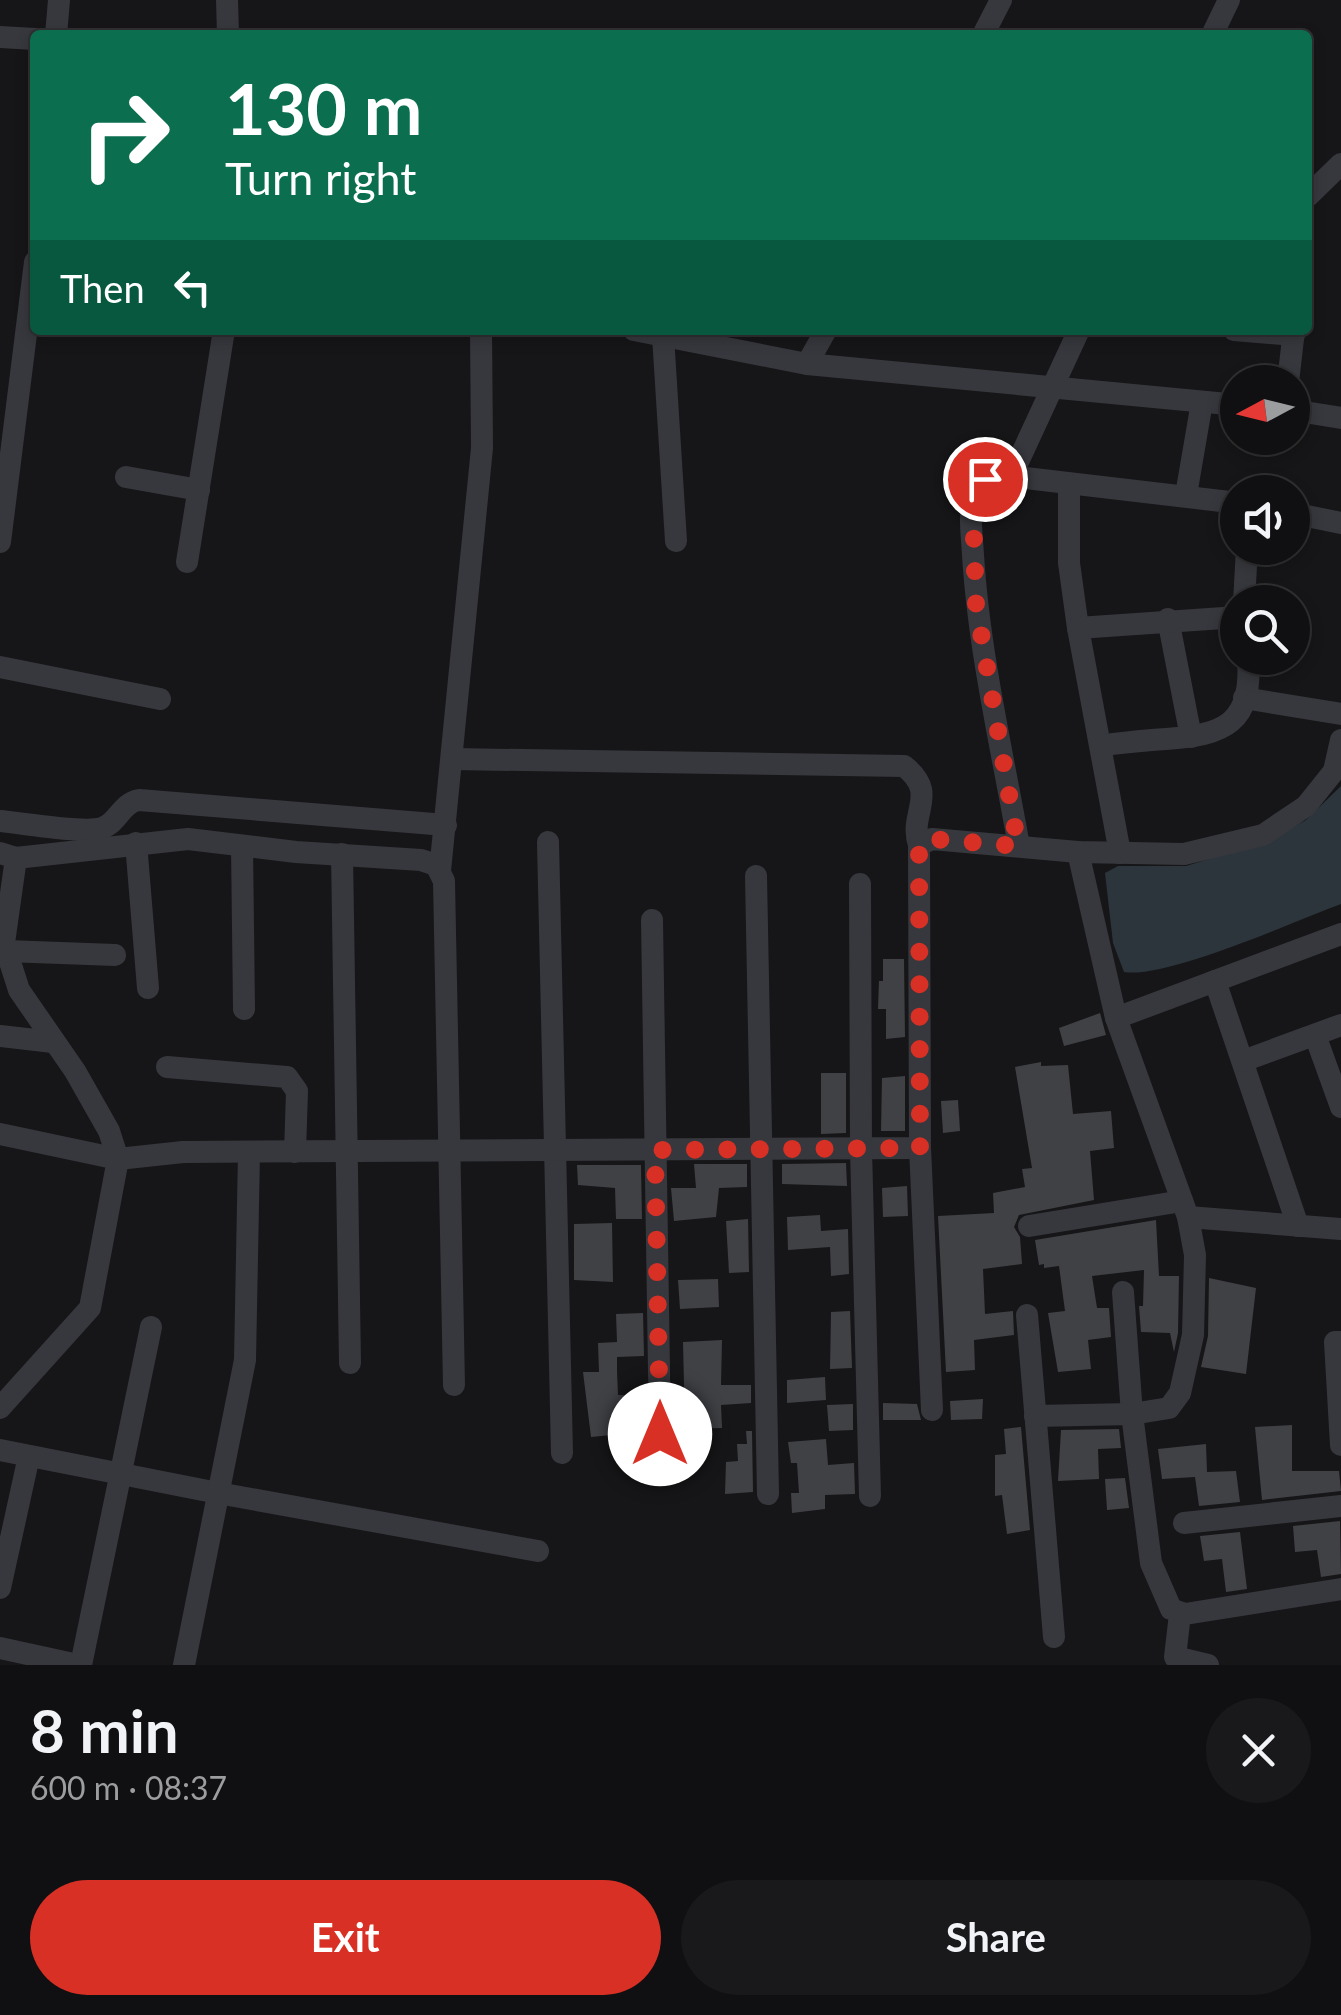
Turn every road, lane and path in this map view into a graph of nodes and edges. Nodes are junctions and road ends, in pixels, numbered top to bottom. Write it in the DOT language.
graph roads {
  1 [pos="59,0"];
  2 [pos="227,0"];
  3 [pos="1001,0"];
  4 [pos="1229,0"];
  5 [pos="56,30"];
  6 [pos="228,30"];
  7 [pos="985,30"];
  8 [pos="1214,30"];
  9 [pos="0,37"];
  10 [pos="30,40"];
  11 [pos="1341,164"];
  12 [pos="1312,192"];
  13 [pos="30,302"];
  14 [pos="223,335"];
  15 [pos="481,335"];
  16 [pos="658,335"];
  17 [pos="823,335"];
  18 [pos="1077,335"];
  19 [pos="1294,335"];
  20 [pos="663,336"];
  21 [pos="808,364"];
  22 [pos="1290,365"];
  23 [pos="1052,385"];
  24 [pos="1202,402"];
  25 [pos="1220,404"];
  26 [pos="1310,413"];
  27 [pos="1341,418"];
  28 [pos="1000,475"];
  29 [pos="126,477"];
  30 [pos="1069,486"];
  31 [pos="199,490"];
  32 [pos="1186,495"];
  33 [pos="1220,500"];
  34 [pos="1310,517"];
  35 [pos="1341,523"];
  36 [pos="676,541"];
  37 [pos="0,542"];
  38 [pos="187,562"];
  39 [pos="1220,617"];
  40 [pos="1168,619"];
  41 [pos="1078,628"];
  42 [pos="0,668"];
  43 [pos="1246,675"];
  44 [pos="1244,698"];
  45 [pos="160,699"];
  46 [pos="1341,714"];
  47 [pos="1191,738"];
  48 [pos="1341,740"];
  49 [pos="1102,745"];
  50 [pos="453,760"];
  51 [pos="0,820"];
  52 [pos="446,825"];
  53 [pos="548,842"];
  54 [pos="136,844"];
  55 [pos="919,845"];
  56 [pos="242,846"];
  57 [pos="1018,846"];
  58 [pos="1078,852"];
  59 [pos="1120,852"];
  60 [pos="342,854"];
  61 [pos="8,855"];
  62 [pos="440,871"];
  63 [pos="756,876"];
  64 [pos="860,884"];
  65 [pos="652,920"];
  66 [pos="1341,934"];
  67 [pos="6,951"];
  68 [pos="115,955"];
  69 [pos="1215,982"];
  70 [pos="148,988"];
  71 [pos="244,1009"];
  72 [pos="1116,1018"];
  73 [pos="1341,1025"];
  74 [pos="1314,1035"];
  75 [pos="0,1036"];
  76 [pos="54,1042"];
  77 [pos="1243,1061"];
  78 [pos="167,1067"];
  79 [pos="1341,1107"];
  80 [pos="0,1134"];
  81 [pos="920,1148"];
  82 [pos="861,1149"];
  83 [pos="655,1150"];
  84 [pos="760,1150"];
  85 [pos="451,1151"];
  86 [pos="554,1151"];
  87 [pos="296,1152"];
  88 [pos="348,1152"];
  89 [pos="249,1153"];
  90 [pos="118,1159"];
  91 [pos="1185,1209"];
  92 [pos="1029,1226"];
  93 [pos="1298,1226"];
  94 [pos="1341,1229"];
  95 [pos="1123,1292"];
  96 [pos="1027,1315"];
  97 [pos="151,1327"];
  98 [pos="1341,1342"];
  99 [pos="350,1363"];
  100 [pos="454,1385"];
  101 [pos="0,1408"];
  102 [pos="932,1410"];
  103 [pos="1132,1414"];
  104 [pos="1035,1416"];
  105 [pos="660,1434"];
  106 [pos="1341,1445"];
  107 [pos="0,1450"];
  108 [pos="562,1453"];
  109 [pos="29,1456"];
  110 [pos="121,1475"];
  111 [pos="218,1494"];
  112 [pos="768,1494"];
  113 [pos="870,1496"];
  114 [pos="1341,1507"];
  115 [pos="1184,1523"];
  116 [pos="538,1551"];
  117 [pos="0,1588"];
  118 [pos="1341,1589"];
  119 [pos="1180,1614"];
  120 [pos="1054,1637"];
  121 [pos="0,1648"];
  122 [pos="80,1665"];
  123 [pos="184,1665"];
  124 [pos="1208,1665"];
  1 -- 5 [label="street"];
  2 -- 6 [label="street"];
  3 -- 7 [label="street"];
  4 -- 8 [label="street"];
  9 -- 10 [label="street"];
  11 -- 12 [label="street"];
  13 -- 37 [label="street"];
  14 -- 31 [label="street"];
  15 -- 50 [label="street"];
  16 -- 20 [label="street"];
  17 -- 21 [label="street"];
  18 -- 23 [label="street"];
  19 -- 22 [label="street"];
  20 -- 21 [label="street"];
  20 -- 36 [label="street"];
  21 -- 23 [label="street"];
  23 -- 24 [label="street"];
  23 -- 28 [label="street"];
  24 -- 25 [label="street"];
  24 -- 32 [label="street"];
  26 -- 27 [label="street"];
  28 -- 30 [label="street"];
  28 -- 57 [label="street"];
  29 -- 31 [label="street"];
  30 -- 32 [label="street"];
  30 -- 41 [label="street"];
  31 -- 38 [label="street"];
  32 -- 33 [label="street"];
  34 -- 35 [label="street"];
  39 -- 40 [label="street"];
  40 -- 41 [label="street"];
  40 -- 47 [label="street"];
  41 -- 49 [label="street"];
  42 -- 45 [label="street"];
  43 -- 44 [label="street"];
  44 -- 46 [label="street"];
  44 -- 47 [label="street"];
  47 -- 49 [label="street"];
  48 -- 59 [label="street"];
  49 -- 59 [label="street"];
  50 -- 52 [label="street"];
  50 -- 55 [label="street"];
  51 -- 52 [label="street"];
  52 -- 62 [label="street"];
  53 -- 86 [label="street"];
  54 -- 56 [label="street"];
  54 -- 61 [label="street"];
  54 -- 70 [label="street"];
  55 -- 57 [label="street"];
  55 -- 81 [label="street"];
  56 -- 60 [label="street"];
  56 -- 71 [label="street"];
  57 -- 58 [label="street"];
  58 -- 59 [label="street"];
  58 -- 72 [label="street"];
  60 -- 62 [label="street"];
  60 -- 88 [label="street"];
  61 -- 67 [label="street"];
  62 -- 85 [label="street"];
  63 -- 84 [label="street"];
  64 -- 82 [label="street"];
  65 -- 83 [label="street"];
  66 -- 69 [label="street"];
  67 -- 68 [label="street"];
  67 -- 76 [label="street"];
  69 -- 72 [label="street"];
  69 -- 77 [label="street"];
  72 -- 91 [label="street"];
  73 -- 74 [label="street"];
  74 -- 77 [label="street"];
  74 -- 79 [label="street"];
  75 -- 76 [label="street"];
  76 -- 90 [label="street"];
  77 -- 93 [label="street"];
  78 -- 87 [label="street"];
  80 -- 90 [label="street"];
  81 -- 82 [label="street"];
  81 -- 102 [label="street"];
  82 -- 84 [label="street"];
  82 -- 113 [label="street"];
  83 -- 84 [label="street"];
  83 -- 86 [label="street"];
  83 -- 105 [label="street"];
  84 -- 112 [label="street"];
  85 -- 86 [label="street"];
  85 -- 88 [label="street"];
  85 -- 100 [label="street"];
  86 -- 108 [label="street"];
  87 -- 88 [label="street"];
  87 -- 89 [label="street"];
  88 -- 99 [label="street"];
  89 -- 90 [label="street"];
  89 -- 111 [label="street"];
  90 -- 101 [label="street"];
  91 -- 92 [label="street"];
  91 -- 93 [label="street"];
  91 -- 103 [label="street"];
  93 -- 94 [label="street"];
  95 -- 103 [label="street"];
  96 -- 104 [label="street"];
  97 -- 110 [label="street"];
  98 -- 106 [label="street"];
  103 -- 104 [label="street"];
  103 -- 119 [label="street"];
  104 -- 120 [label="street"];
  107 -- 109 [label="street"];
  109 -- 110 [label="street"];
  109 -- 117 [label="street"];
  110 -- 111 [label="street"];
  110 -- 122 [label="street"];
  111 -- 116 [label="street"];
  111 -- 123 [label="street"];
  114 -- 115 [label="street"];
  118 -- 119 [label="street"];
  119 -- 124 [label="street"];
  121 -- 122 [label="street"];
}
